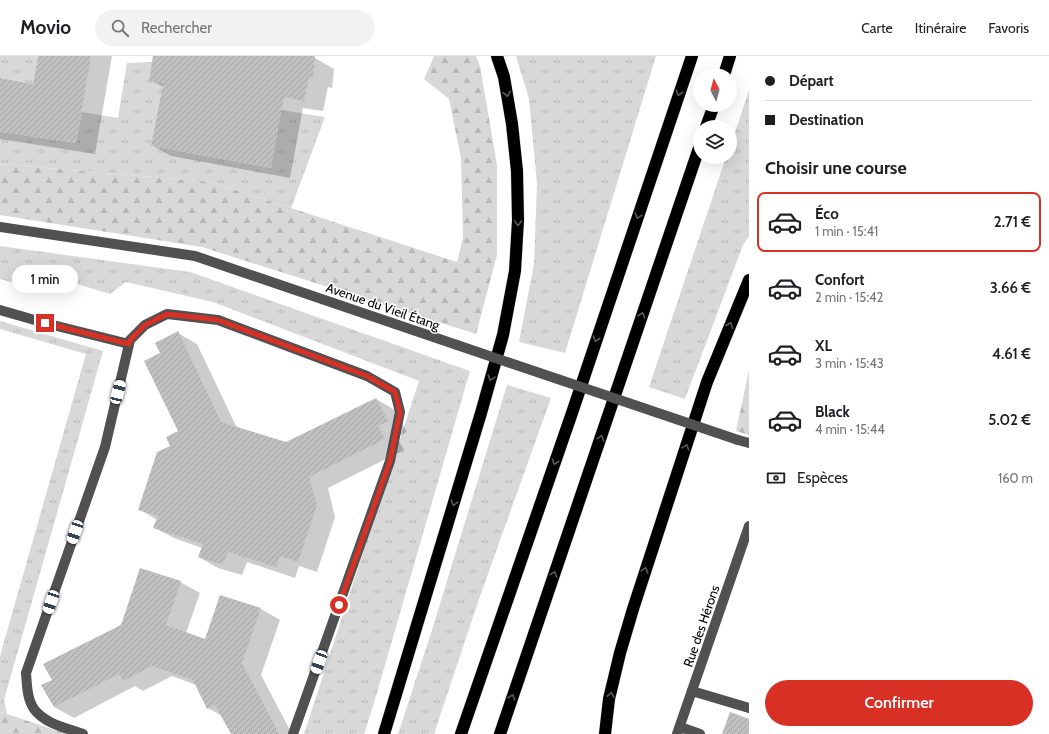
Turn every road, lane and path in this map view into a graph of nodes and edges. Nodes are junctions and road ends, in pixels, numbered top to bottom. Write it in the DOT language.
graph roads {
  1 [pos="497,56"];
  2 [pos="692,56"];
  3 [pos="730,56"];
  4 [pos="726,68"];
  5 [pos="694,164"];
  6 [pos="0,227"];
  7 [pos="749,280"];
  8 [pos="0,310"];
  9 [pos="129,344"];
  10 [pos="749,444"];
  11 [pos="749,526"];
  12 [pos="692,691"];
  13 [pos="749,708"];
  14 [pos="678,731"];
  15 [pos="84,734"];
  16 [pos="293,734"];
  17 [pos="384,734"];
  18 [pos="461,734"];
  19 [pos="500,734"];
  20 [pos="605,734"];
  21 [pos="700,734"];
  1 -- 17 [label="highway, one-way"];
  2 -- 18 [label="highway, one-way"];
  3 -- 4 [label="highway"];
  19 -- 5 [label="highway, one-way"];
  6 -- 10 [label="street, Avenue du Vieil Étang, bridge"];
  20 -- 7 [label="highway, one-way"];
  8 -- 9 [label="street"];
  9 -- 15 [label="street"];
  9 -- 16 [label="street"];
  11 -- 12 [label="street, Rue des Hérons"];
  12 -- 13 [label="street"];
  12 -- 14 [label="street, Rue des Hérons"];
  14 -- 21 [label="street"];
}
